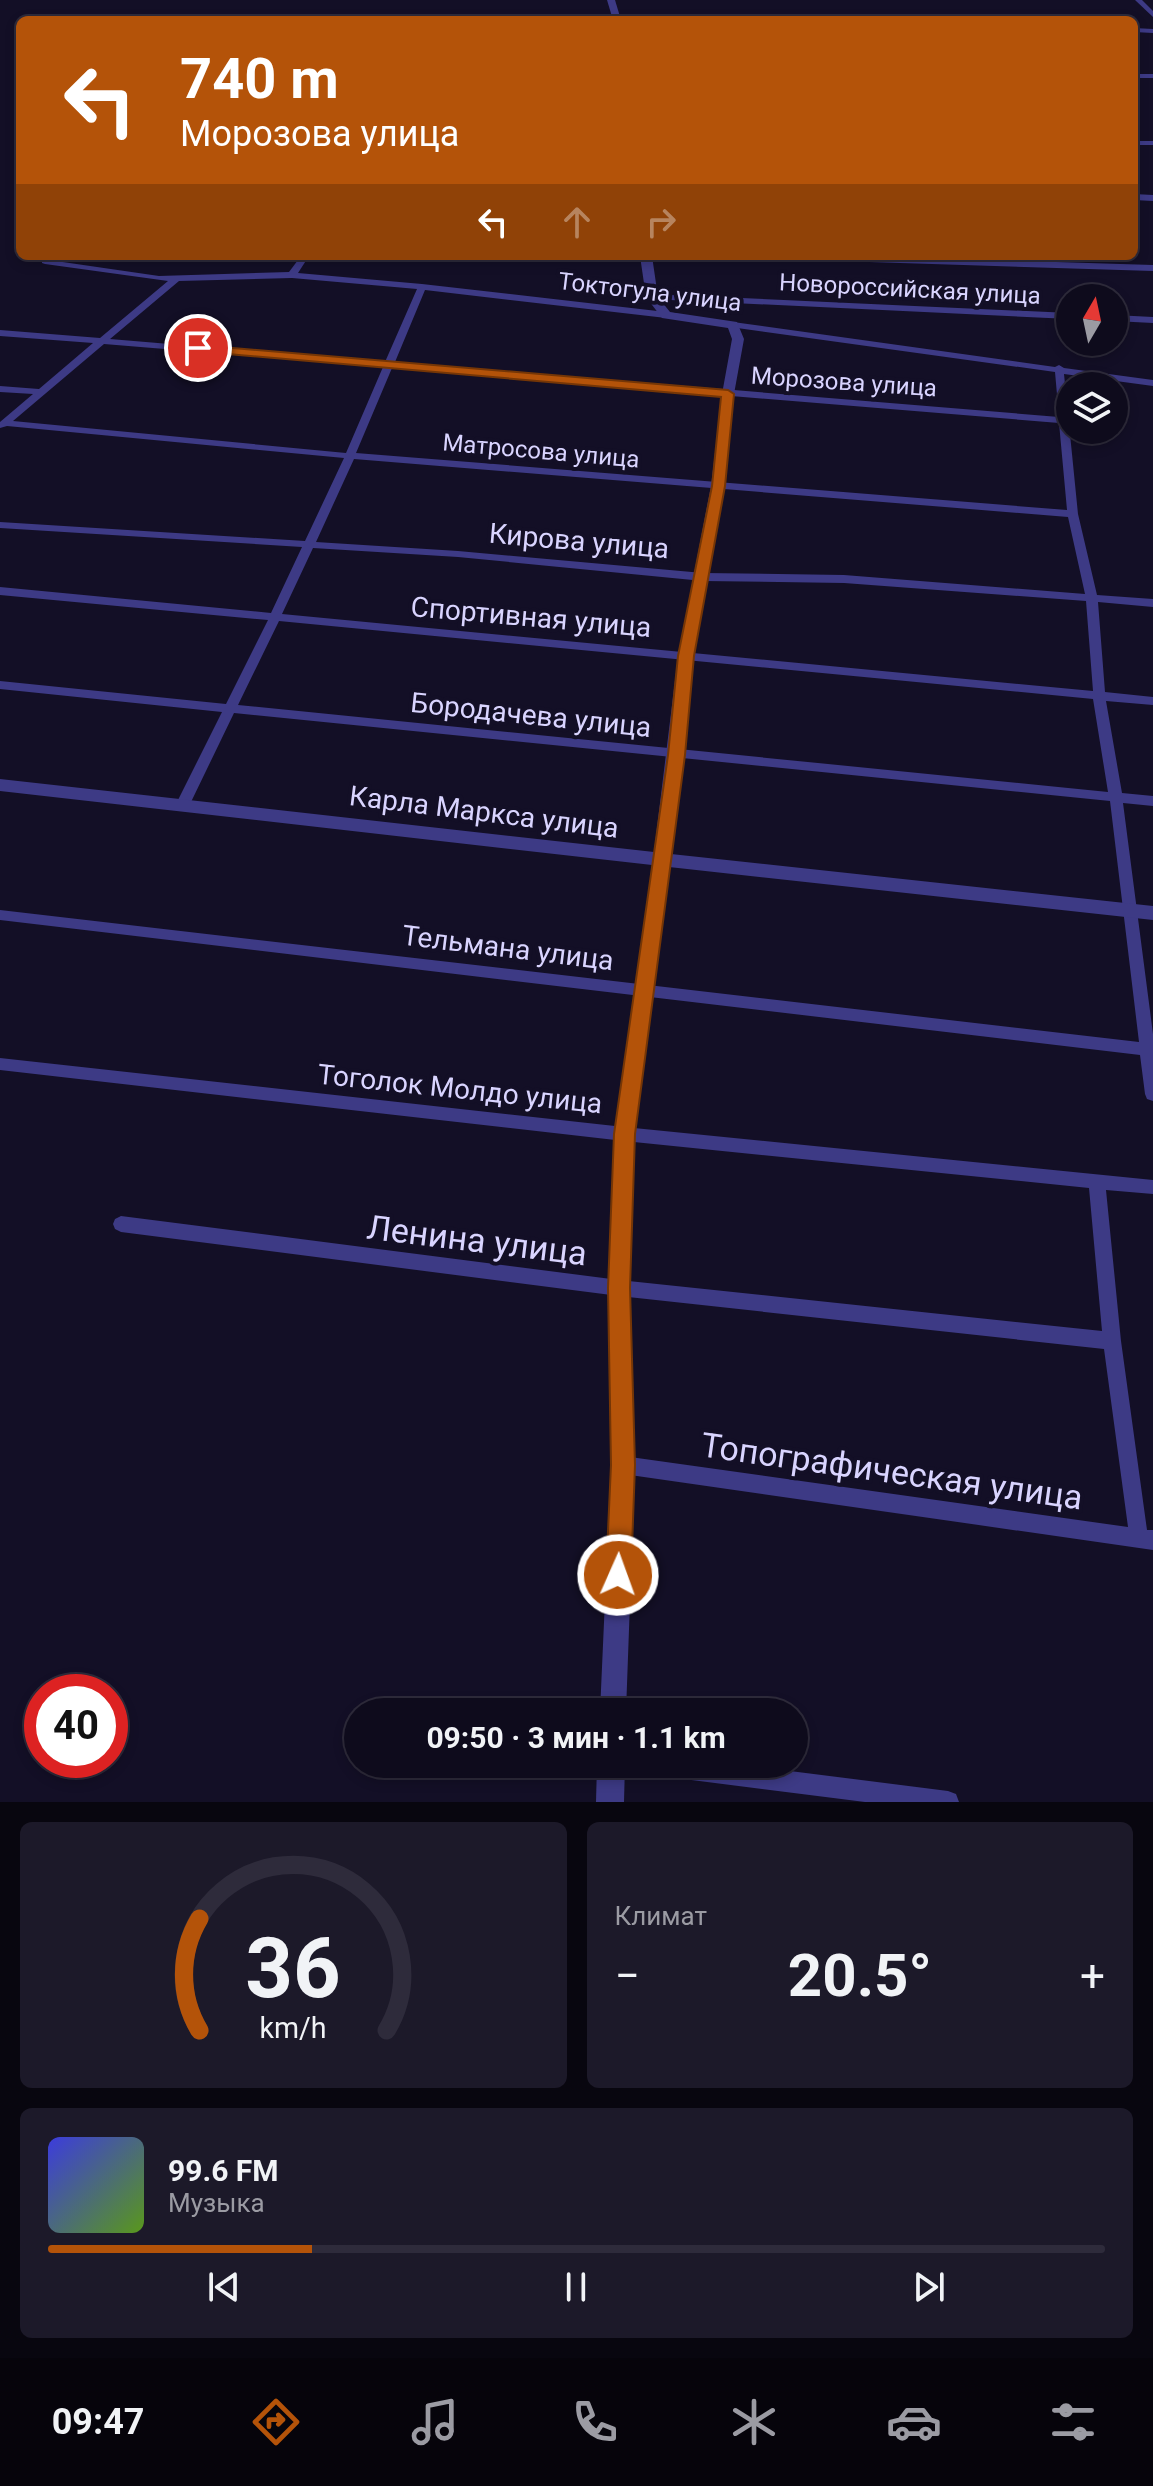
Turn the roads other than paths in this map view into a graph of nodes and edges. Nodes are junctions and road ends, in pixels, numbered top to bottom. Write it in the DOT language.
graph roads {
  1 [pos="1138,0"];
  2 [pos="382,15"];
  3 [pos="1153,15"];
  4 [pos="429,16"];
  5 [pos="302,260"];
  6 [pos="647,260"];
  7 [pos="901,260"];
  8 [pos="45,261"];
  9 [pos="1153,268"];
  10 [pos="292,275"];
  11 [pos="176,279"];
  12 [pos="422,287"];
  13 [pos="652,297"];
  14 [pos="666,315"];
  15 [pos="1056,315"];
  16 [pos="1128,319"];
  17 [pos="1153,320"];
  18 [pos="733,325"];
  19 [pos="0,333"];
  20 [pos="103,339"];
  21 [pos="386,366"];
  22 [pos="1059,368"];
  23 [pos="1059,372"];
  24 [pos="1153,383"];
  25 [pos="0,389"];
  26 [pos="42,392"];
  27 [pos="728,394"];
  28 [pos="1056,419"];
  29 [pos="2,425"];
  30 [pos="1066,444"];
  31 [pos="350,456"];
  32 [pos="718,486"];
  33 [pos="1073,514"];
  34 [pos="0,525"];
  35 [pos="307,546"];
  36 [pos="703,577"];
  37 [pos="0,591"];
  38 [pos="1092,600"];
  39 [pos="1153,603"];
  40 [pos="275,617"];
  41 [pos="686,656"];
  42 [pos="0,685"];
  43 [pos="1099,696"];
  44 [pos="1153,701"];
  45 [pos="231,707"];
  46 [pos="676,755"];
  47 [pos="0,785"];
  48 [pos="1116,798"];
  49 [pos="1153,801"];
  50 [pos="184,802"];
  51 [pos="660,860"];
  52 [pos="1129,911"];
  53 [pos="1153,913"];
  54 [pos="0,915"];
  55 [pos="642,990"];
  56 [pos="1151,1049"];
  57 [pos="0,1064"];
  58 [pos="1153,1094"];
  59 [pos="624,1134"];
  60 [pos="1097,1182"];
  61 [pos="1153,1187"];
  62 [pos="121,1224"];
  63 [pos="619,1288"];
  64 [pos="1112,1341"];
  65 [pos="623,1465"];
  66 [pos="1146,1539"];
  67 [pos="614,1698"];
  68 [pos="611,1778"];
  69 [pos="761,1778"];
  70 [pos="610,1802"];
  71 [pos="948,1802"];
  1 -- 3 [label="street"];
  2 -- 4 [label="street"];
  5 -- 10 [label="street"];
  6 -- 13 [label="street"];
  7 -- 9 [label="street"];
  8 -- 11 [label="street, Токтогула улица"];
  10 -- 11 [label="street, Токтогула улица"];
  10 -- 12 [label="street, Токтогула улица"];
  11 -- 20 [label="street"];
  12 -- 14 [label="street, Токтогула улица"];
  12 -- 21 [label="street"];
  13 -- 14 [label="street"];
  13 -- 15 [label="street, Новороссийская улица"];
  14 -- 18 [label="street, Токтогула улица"];
  16 -- 17 [label="street"];
  18 -- 22 [label="street, Токтогула улица"];
  18 -- 27 [label="street"];
  19 -- 20 [label="street, Морозова улица"];
  20 -- 21 [label="street, Морозова улица"];
  20 -- 26 [label="street"];
  21 -- 27 [label="street, Морозова улица"];
  21 -- 31 [label="street"];
  22 -- 23 [label="street"];
  22 -- 24 [label="street, Токтогула улица"];
  25 -- 26 [label="street"];
  26 -- 29 [label="street"];
  27 -- 28 [label="street, Морозова улица"];
  27 -- 32 [label="street"];
  29 -- 31 [label="street, Матросова улица"];
  30 -- 33 [label="street"];
  31 -- 32 [label="street, Матросова улица"];
  31 -- 35 [label="street"];
  32 -- 33 [label="street, Матросова улица"];
  32 -- 36 [label="street"];
  33 -- 38 [label="street"];
  34 -- 35 [label="street, Кирова улица"];
  35 -- 36 [label="street, Кирова улица"];
  35 -- 40 [label="street"];
  36 -- 38 [label="street, Кирова улица"];
  36 -- 41 [label="street"];
  37 -- 40 [label="street, Спортивная улица"];
  38 -- 39 [label="street, Кирова улица"];
  38 -- 43 [label="street"];
  40 -- 41 [label="street, Спортивная улица"];
  40 -- 45 [label="street"];
  41 -- 43 [label="street, Спортивная улица"];
  41 -- 46 [label="street"];
  42 -- 45 [label="street, Бородачева улица"];
  43 -- 44 [label="street, Спортивная улица"];
  43 -- 48 [label="street"];
  45 -- 46 [label="street, Бородачева улица"];
  45 -- 50 [label="street"];
  46 -- 48 [label="street, Бородачева улица"];
  46 -- 51 [label="street"];
  47 -- 50 [label="street, Карла Маркса улица"];
  48 -- 49 [label="street, Бородачева улица"];
  48 -- 52 [label="street"];
  50 -- 51 [label="street, Карла Маркса улица"];
  51 -- 52 [label="street, Карла Маркса улица"];
  51 -- 55 [label="street"];
  52 -- 53 [label="street, Карла Маркса улица"];
  52 -- 56 [label="street"];
  54 -- 55 [label="street, Тельмана улица"];
  55 -- 56 [label="street, Тельмана улица"];
  55 -- 59 [label="street"];
  56 -- 58 [label="street"];
  57 -- 59 [label="street, Тоголок Молдо улица"];
  59 -- 60 [label="street, Тоголок Молдо улица"];
  59 -- 63 [label="street"];
  60 -- 61 [label="street, Тоголок Молдо улица"];
  60 -- 64 [label="street"];
  62 -- 63 [label="street, Ленина улица"];
  63 -- 64 [label="street, Ленина улица"];
  63 -- 65 [label="street"];
  64 -- 66 [label="street"];
  65 -- 66 [label="street, Топографическая улица"];
  65 -- 67 [label="street"];
  68 -- 70 [label="street"];
  69 -- 71 [label="street"];
}
